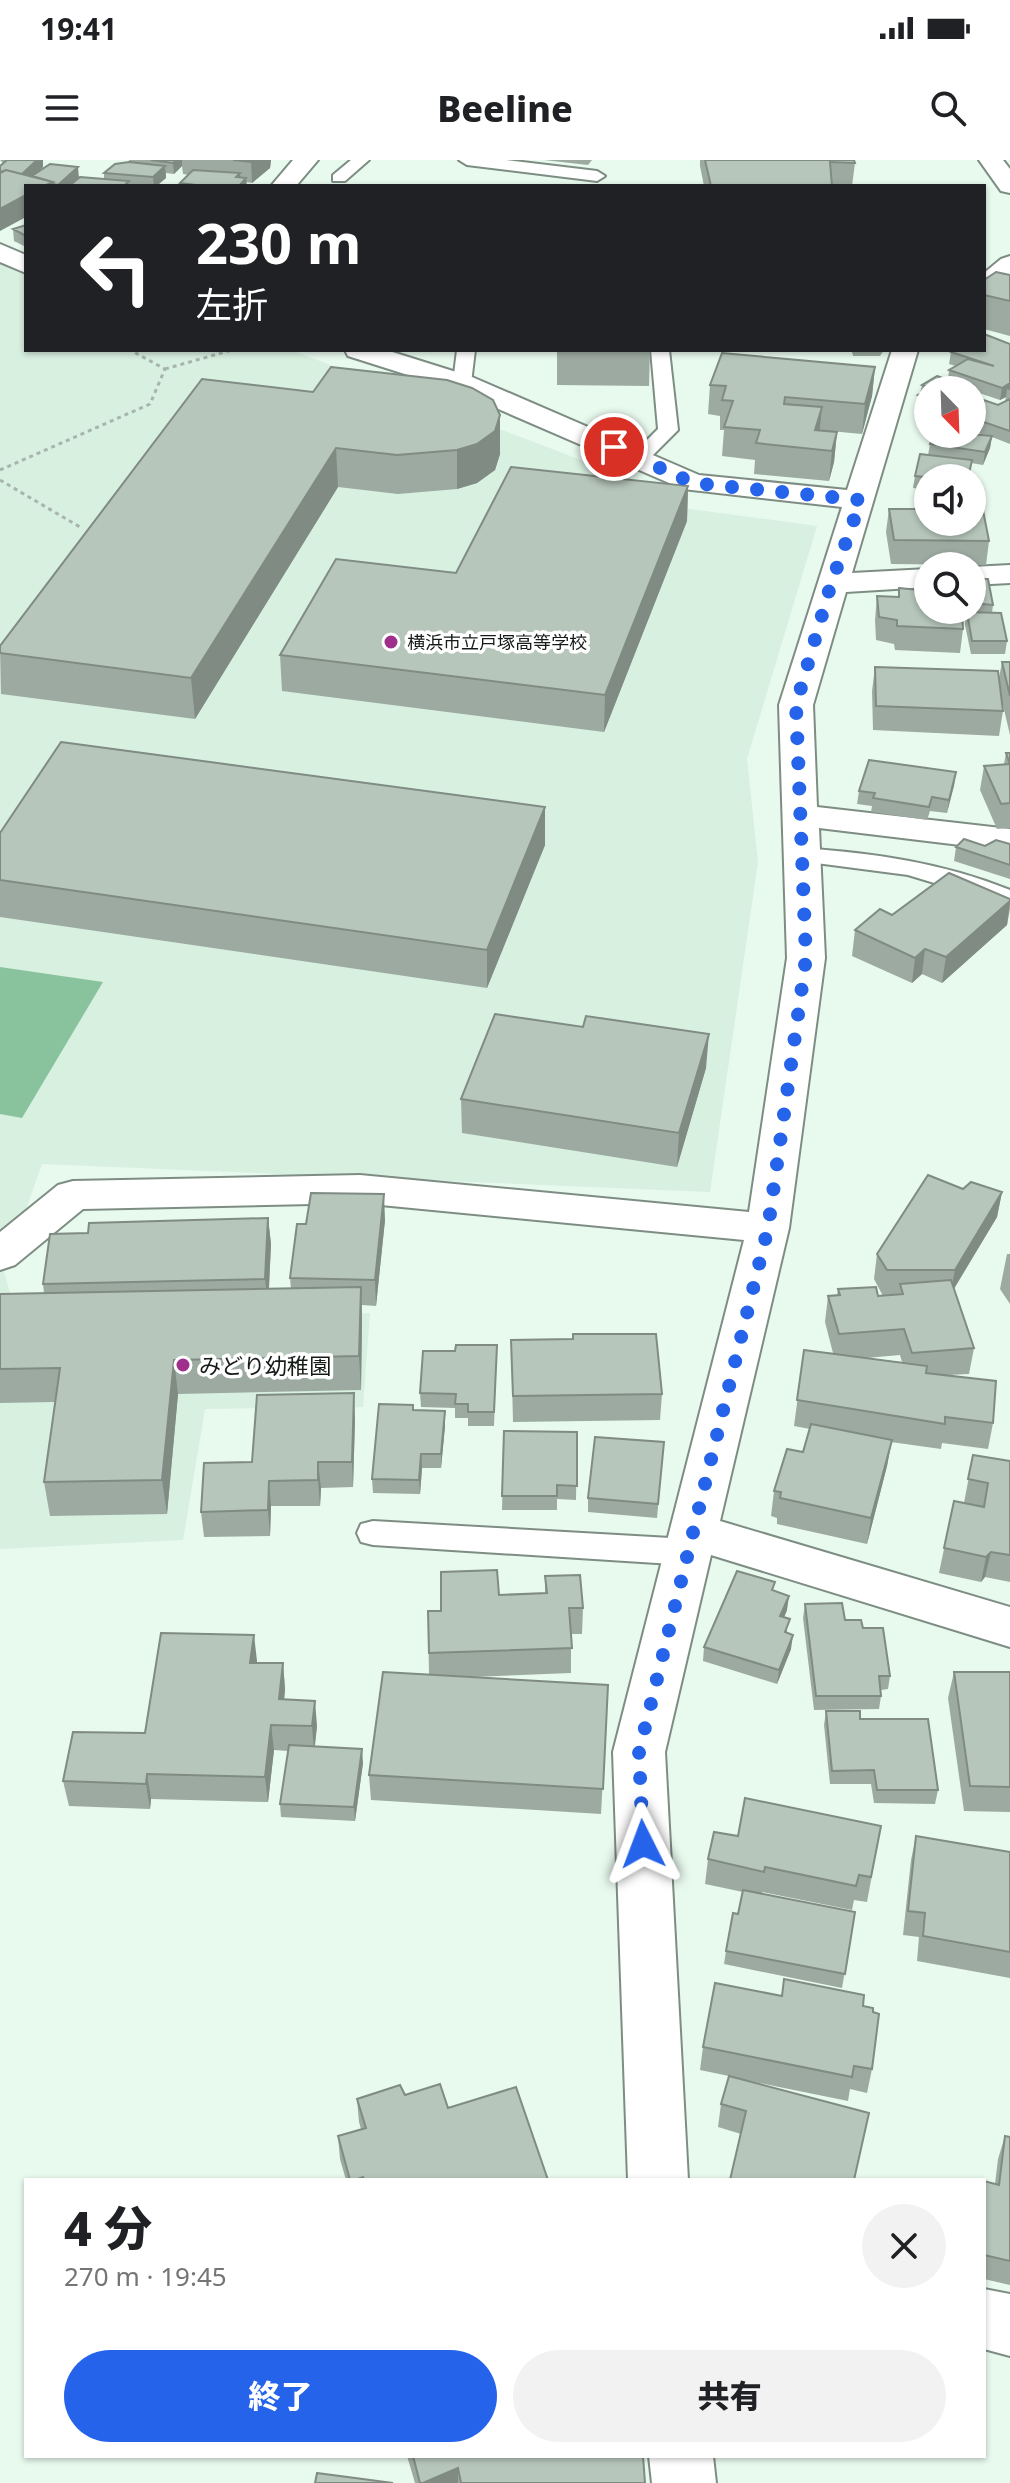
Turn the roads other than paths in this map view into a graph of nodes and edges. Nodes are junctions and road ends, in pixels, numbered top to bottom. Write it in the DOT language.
graph roads {
  1 [pos="306,160"];
  2 [pos="361,160"];
  3 [pos="467,160"];
  4 [pos="610,160"];
  5 [pos="991,160"];
  6 [pos="339,178"];
  7 [pos="600,181"];
  8 [pos="285,184"];
  9 [pos="1010,186"];
  10 [pos="0,252"];
  11 [pos="24,264"];
  12 [pos="1010,264"];
  13 [pos="986,284"];
  14 [pos="364,352"];
  15 [pos="466,352"];
  16 [pos="660,352"];
  17 [pos="904,352"];
  18 [pos="462,383"];
  19 [pos="639,458"];
  20 [pos="861,500"];
  21 [pos="1010,574"];
  22 [pos="986,575"];
  23 [pos="914,579"];
  24 [pos="831,584"];
  25 [pos="801,815"];
  26 [pos="1010,840"];
  27 [pos="802,855"];
  28 [pos="1010,899"];
  29 [pos="768,1228"];
  30 [pos="0,1255"];
  31 [pos="373,1533"];
  32 [pos="690,1541"];
  33 [pos="1010,1627"];
  34 [pos="658,2178"];
  35 [pos="986,2319"];
  36 [pos="1010,2325"];
  37 [pos="681,2458"];
  38 [pos="684,2483"];
  1 -- 8 [label="street"];
  2 -- 6 [label="lane"];
  3 -- 7 [label="lane"];
  4 -- 7 [label="lane"];
  5 -- 9 [label="street"];
  10 -- 11 [label="street"];
  12 -- 13 [label="street"];
  14 -- 18 [label="street"];
  15 -- 18 [label="lane"];
  16 -- 19 [label="lane"];
  17 -- 20 [label="street"];
  18 -- 19 [label="street"];
  19 -- 20 [label="street"];
  20 -- 24 [label="street"];
  21 -- 22 [label="street"];
  23 -- 24 [label="street"];
  24 -- 25 [label="street"];
  25 -- 26 [label="street"];
  25 -- 27 [label="street"];
  27 -- 28 [label="lane"];
  27 -- 29 [label="street"];
  29 -- 30 [label="street"];
  29 -- 32 [label="street"];
  31 -- 32 [label="lane"];
  32 -- 33 [label="street"];
  32 -- 34 [label="street"];
  35 -- 36 [label="street"];
  37 -- 38 [label="street"];
}
